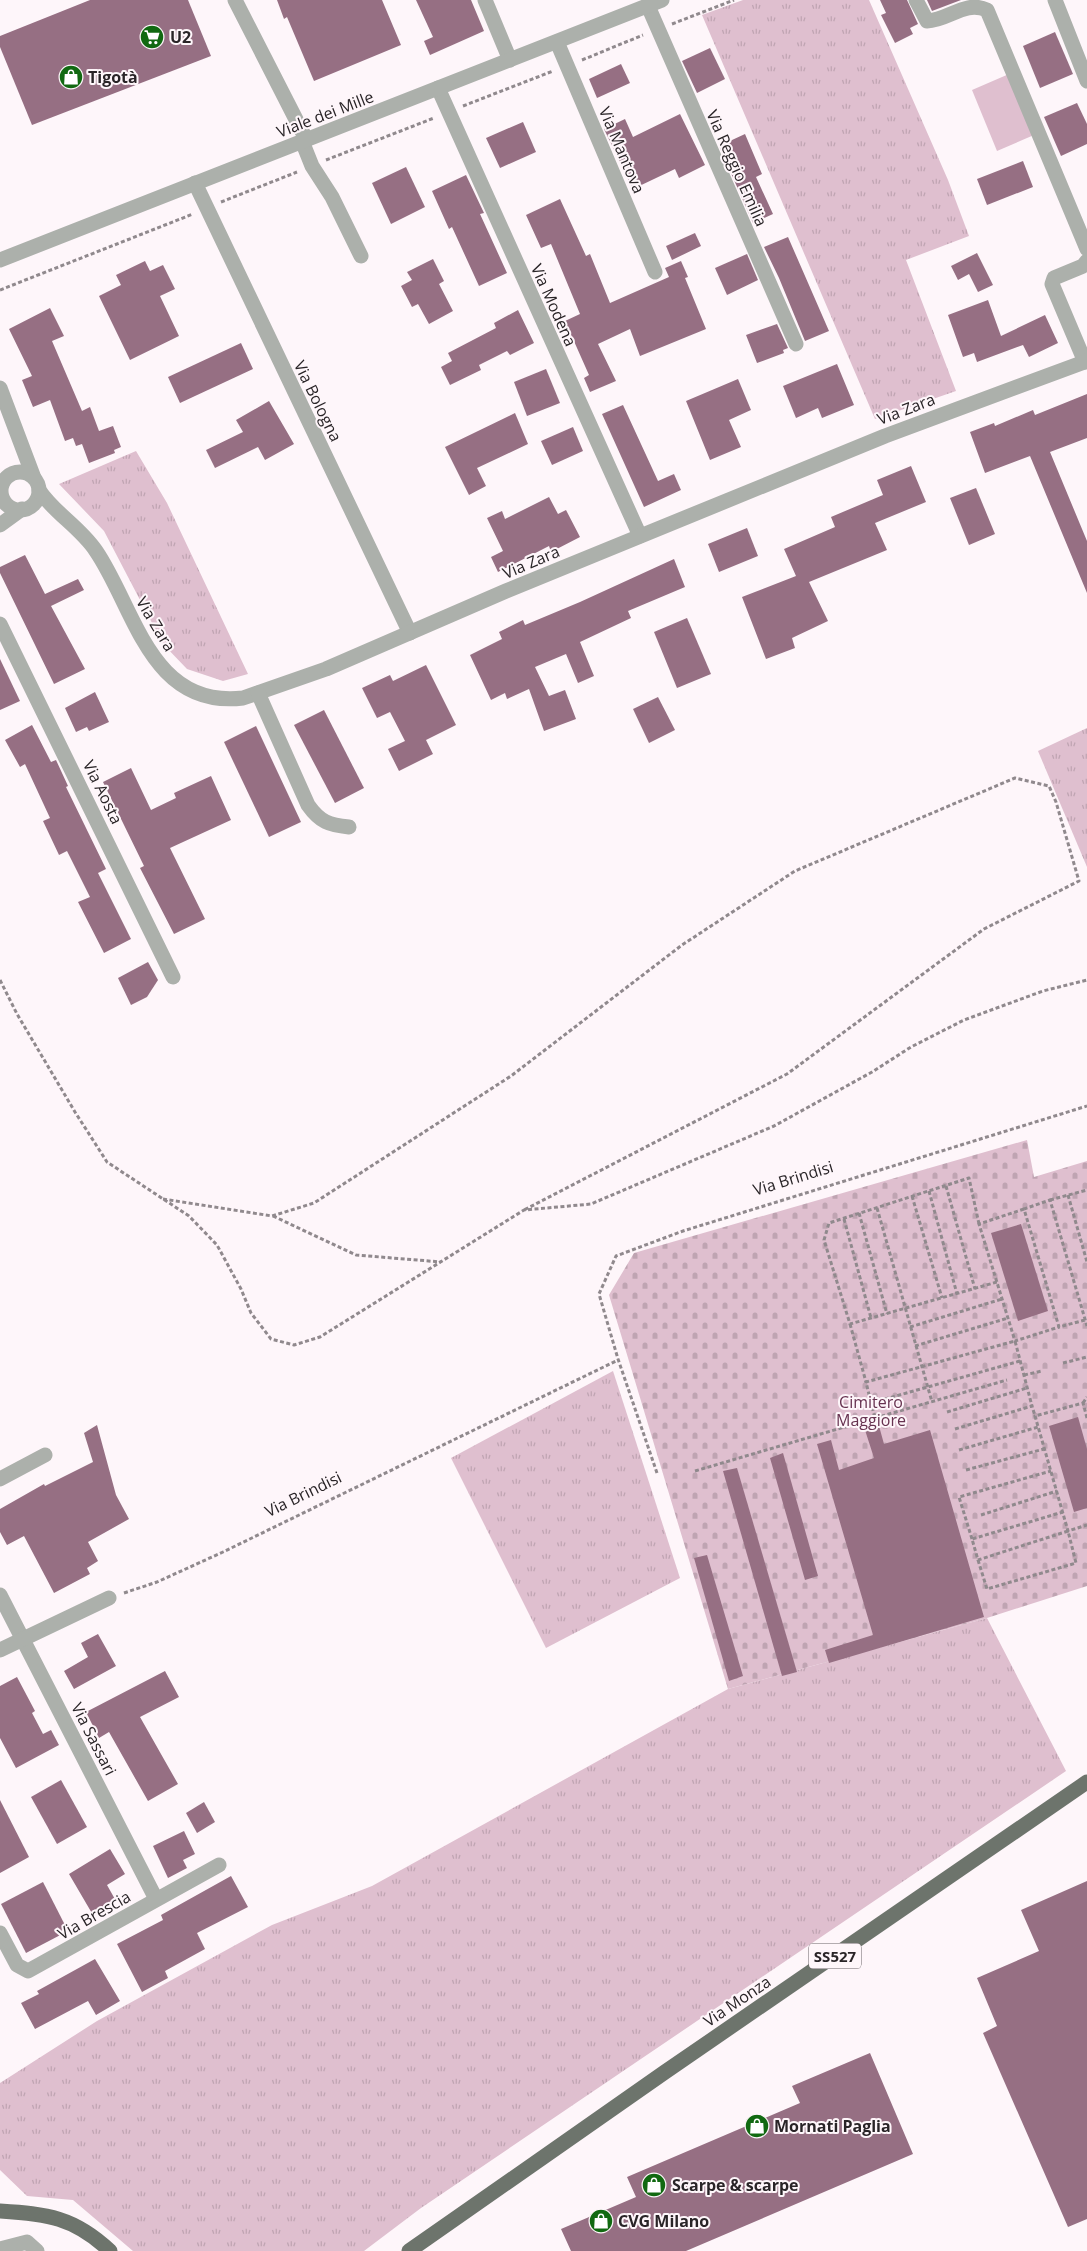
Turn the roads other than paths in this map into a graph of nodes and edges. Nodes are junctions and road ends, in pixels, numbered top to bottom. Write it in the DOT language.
graph roads {
  1 [pos="235,0"];
  2 [pos="485,0"];
  3 [pos="662,0"];
  4 [pos="916,0"];
  5 [pos="1055,0"];
  6 [pos="648,6"];
  7 [pos="557,42"];
  8 [pos="510,60"];
  9 [pos="1087,81"];
  10 [pos="438,88"];
  11 [pos="304,140"];
  12 [pos="195,184"];
  13 [pos="1087,249"];
  14 [pos="361,256"];
  15 [pos="0,260"];
  16 [pos="1087,261"];
  17 [pos="656,272"];
  18 [pos="796,344"];
  19 [pos="1086,362"];
  20 [pos="0,388"];
  21 [pos="17,433"];
  22 [pos="15,472"];
  23 [pos="36,484"];
  24 [pos="1,500"];
  25 [pos="26,508"];
  26 [pos="63,517"];
  27 [pos="0,526"];
  28 [pos="640,536"];
  29 [pos="0,624"];
  30 [pos="410,633"];
  31 [pos="258,693"];
  32 [pos="349,828"];
  33 [pos="173,977"];
  34 [pos="45,1455"];
  35 [pos="0,1479"];
  36 [pos="0,1595"];
  37 [pos="109,1598"];
  38 [pos="23,1638"];
  39 [pos="0,1650"];
  40 [pos="1087,1782"];
  41 [pos="219,1865"];
  42 [pos="156,1899"];
  43 [pos="0,1933"];
  44 [pos="0,2211"];
  45 [pos="0,2250"];
  46 [pos="37,2251"];
  47 [pos="110,2251"];
  48 [pos="409,2251"];
  1 -- 11 [label="street"];
  2 -- 8 [label="street"];
  3 -- 6 [label="street, Viale dei Mille"];
  4 -- 13 [label="street"];
  5 -- 9 [label="street"];
  6 -- 7 [label="street, Viale dei Mille"];
  6 -- 18 [label="street, Via Reggio Emilia"];
  7 -- 8 [label="street, Viale dei Mille"];
  7 -- 17 [label="street, Via Mantova"];
  8 -- 10 [label="street, Viale dei Mille"];
  10 -- 11 [label="street, Viale dei Mille"];
  10 -- 28 [label="street, Via Modena"];
  11 -- 12 [label="street, Viale dei Mille"];
  11 -- 14 [label="street"];
  12 -- 15 [label="street, Viale dei Mille"];
  12 -- 30 [label="street, Via Bologna"];
  16 -- 19 [label="street"];
  19 -- 28 [label="street, Via Zara"];
  20 -- 21 [label="street"];
  21 -- 22 [label="street"];
  21 -- 23 [label="street"];
  22 -- 23 [label="street"];
  22 -- 24 [label="street"];
  23 -- 25 [label="street"];
  23 -- 26 [label="street, Via Zara"];
  24 -- 25 [label="street"];
  25 -- 26 [label="street, Via Zara"];
  25 -- 27 [label="street"];
  26 -- 31 [label="street, Via Zara"];
  28 -- 30 [label="street, Via Zara"];
  29 -- 33 [label="street, Via Aosta"];
  30 -- 31 [label="street, Via Zara"];
  31 -- 32 [label="street"];
  34 -- 35 [label="street"];
  36 -- 38 [label="street, Via Sassari"];
  37 -- 38 [label="street"];
  38 -- 39 [label="street"];
  38 -- 42 [label="street, Via Sassari"];
  40 -- 48 [label="main road, Via Monza / SS527"];
  41 -- 42 [label="street, Via Brescia"];
  42 -- 43 [label="street, Via Brescia"];
  44 -- 47 [label="main road"];
  45 -- 46 [label="street"];
}
